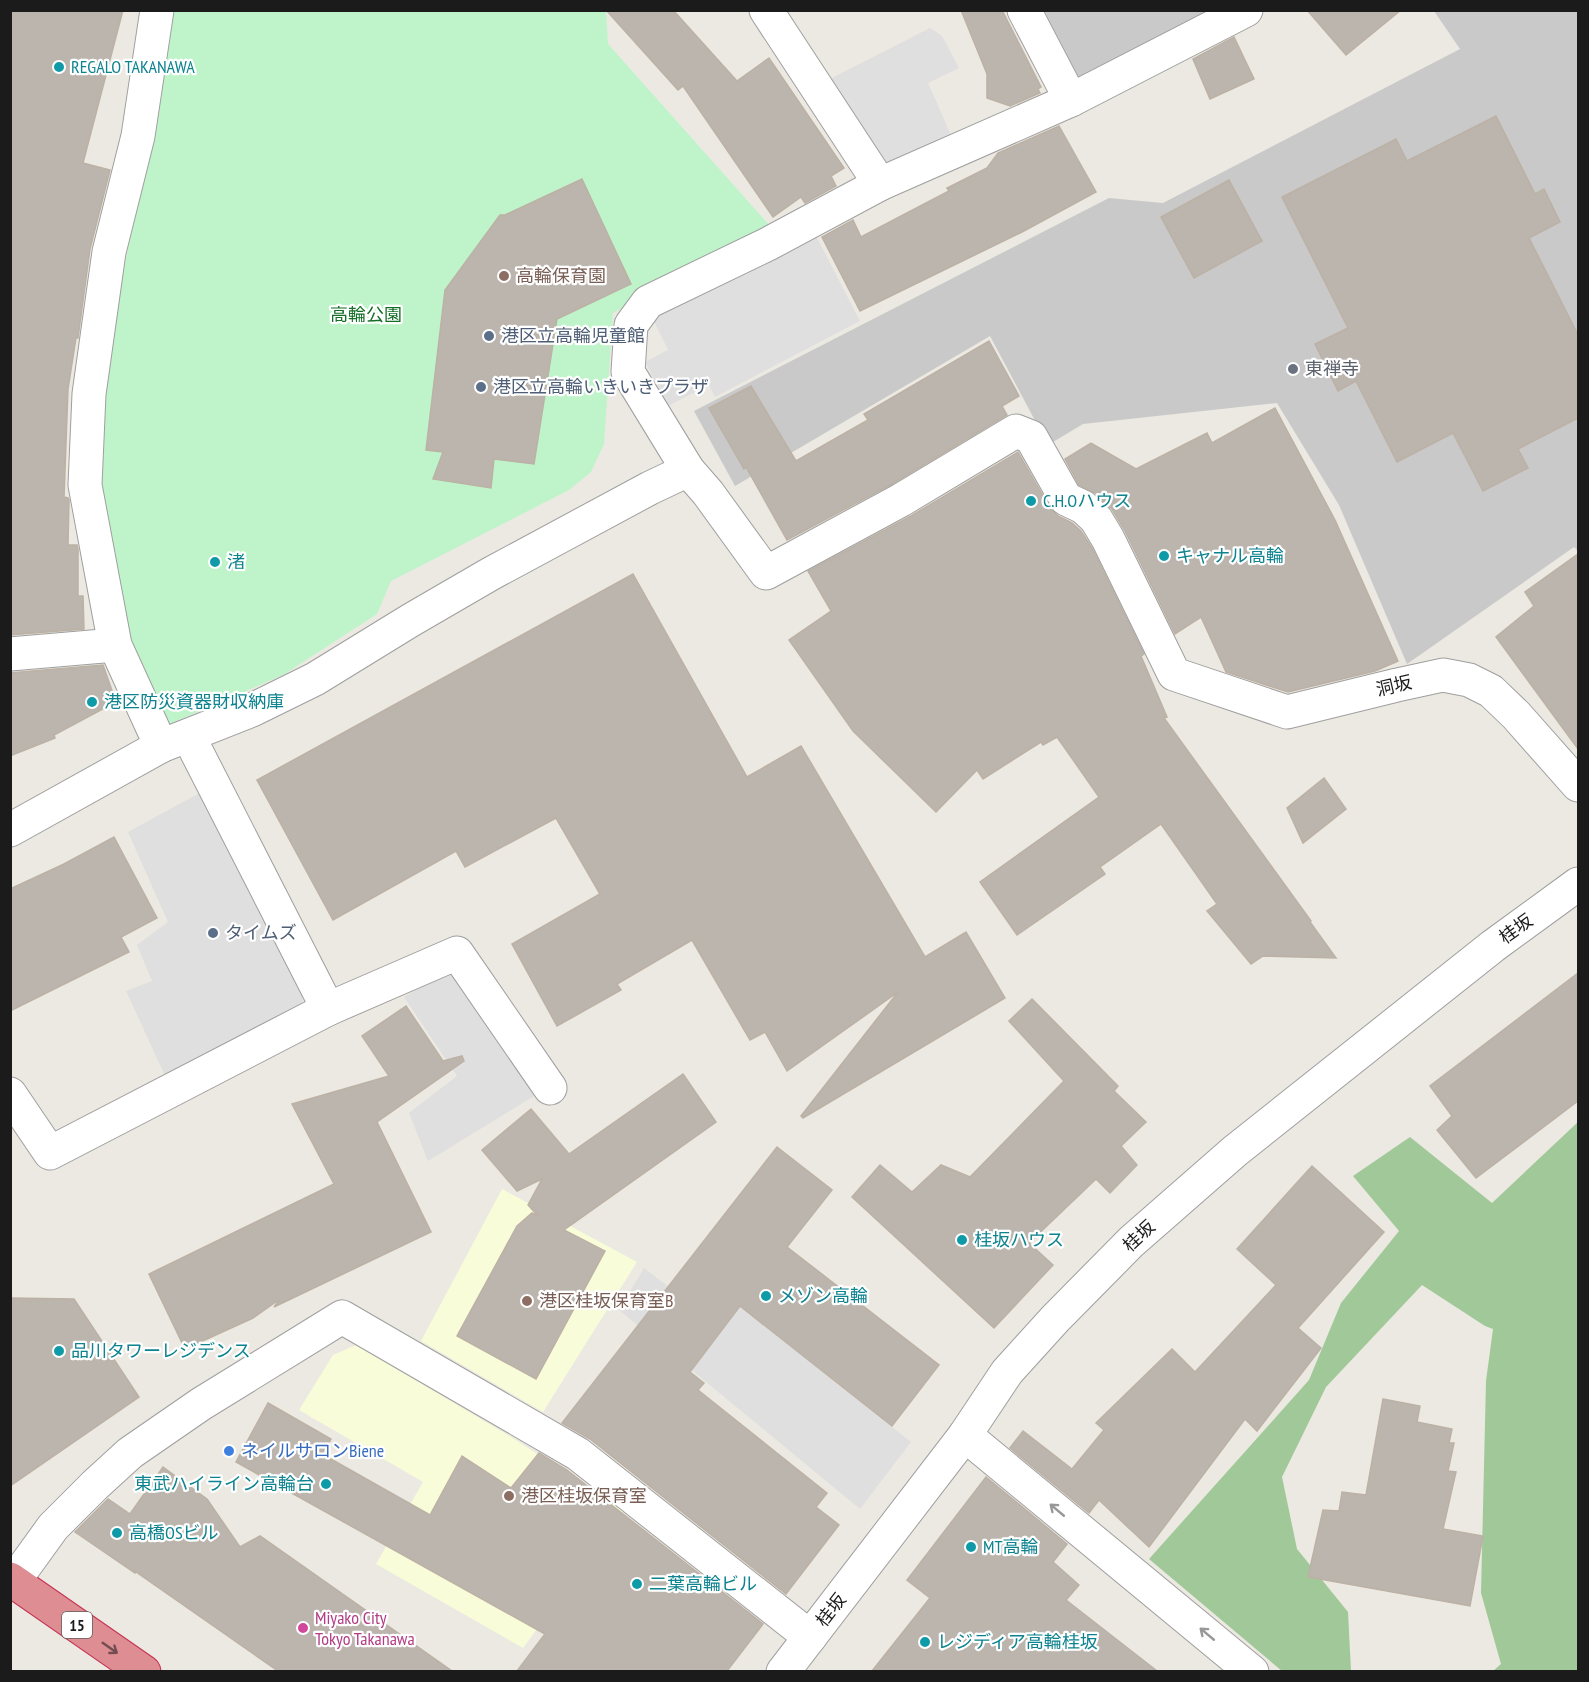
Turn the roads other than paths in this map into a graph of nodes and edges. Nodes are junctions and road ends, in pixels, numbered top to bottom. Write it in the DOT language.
graph roads {
  1 [pos="157,10"];
  2 [pos="766,10"];
  3 [pos="1024,10"];
  4 [pos="1246,10"];
  5 [pos="1071,100"];
  6 [pos="880,184"];
  7 [pos="688,470"];
  8 [pos="115,645"];
  9 [pos="10,654"];
  10 [pos="175,741"];
  11 [pos="1578,786"];
  12 [pos="10,830"];
  13 [pos="1578,884"];
  14 [pos="328,1009"];
  15 [pos="550,1088"];
  16 [pos="10,1094"];
  17 [pos="965,1435"];
  18 [pos="12,1580"];
  19 [pos="810,1637"];
  20 [pos="144,1671"];
  21 [pos="783,1671"];
  22 [pos="1252,1671"];
  1 -- 8 [label="street"];
  2 -- 6 [label="street"];
  3 -- 5 [label="street"];
  4 -- 5 [label="street"];
  5 -- 6 [label="street"];
  6 -- 7 [label="street"];
  7 -- 10 [label="street"];
  7 -- 11 [label="street, 洞坂"];
  8 -- 9 [label="street"];
  8 -- 10 [label="street"];
  10 -- 12 [label="street"];
  10 -- 14 [label="street"];
  13 -- 17 [label="street, 桂坂"];
  14 -- 15 [label="street"];
  14 -- 16 [label="street"];
  17 -- 19 [label="street, 桂坂"];
  22 -- 17 [label="street, one-way"];
  18 -- 19 [label="street"];
  18 -- 20 [label="highway, 15, one-way"];
  19 -- 21 [label="street, 桂坂"];
}
